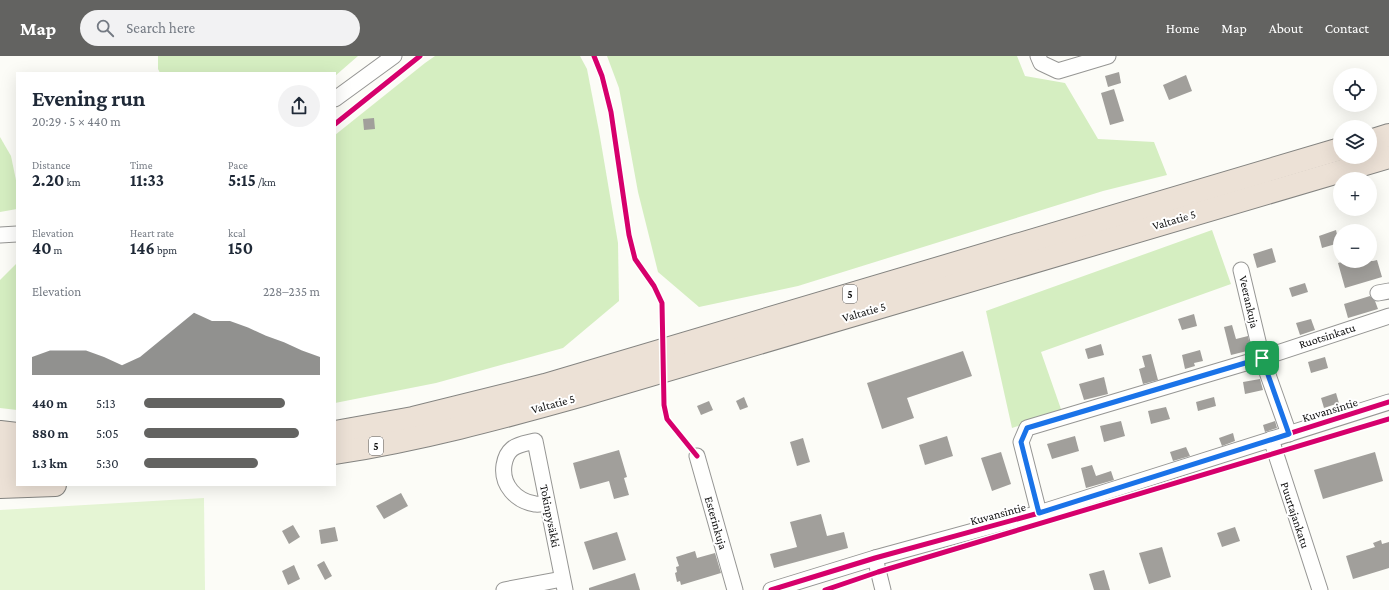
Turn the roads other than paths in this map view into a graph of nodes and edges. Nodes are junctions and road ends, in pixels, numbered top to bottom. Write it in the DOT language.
graph roads {
  1 [pos="394,56"];
  2 [pos="1038,56"];
  3 [pos="1108,56"];
  4 [pos="336,98"];
  5 [pos="1389,135"];
  6 [pos="1377,139"];
  7 [pos="1333,151"];
  8 [pos="1389,157"];
  9 [pos="16,234"];
  10 [pos="0,235"];
  11 [pos="1241,270"];
  12 [pos="1389,316"];
  13 [pos="1262,358"];
  14 [pos="1389,402"];
  15 [pos="0,432"];
  16 [pos="336,432"];
  17 [pos="16,434"];
  18 [pos="1289,434"];
  19 [pos="1271,439"];
  20 [pos="0,450"];
  21 [pos="16,451"];
  22 [pos="336,453"];
  23 [pos="697,456"];
  24 [pos="0,471"];
  25 [pos="16,471"];
  26 [pos="28,486"];
  27 [pos="0,487"];
  28 [pos="547,503"];
  29 [pos="1039,513"];
  30 [pos="875,558"];
  31 [pos="564,584"];
  32 [pos="504,590"];
  33 [pos="735,590"];
  34 [pos="771,590"];
  35 [pos="884,590"];
  36 [pos="1320,590"];
  1 -- 4 [label="street"];
  2 -- 3 [label="street"];
  5 -- 6 [label="highway"];
  7 -- 16 [label="highway, Valtatie 5 / 5"];
  8 -- 22 [label="highway, Valtatie 5 / 5"];
  9 -- 10 [label="street"];
  11 -- 13 [label="street, Veerankuja"];
  12 -- 13 [label="street, Ruotsinkatu"];
  13 -- 18 [label="street, Veerankuja"];
  13 -- 29 [label="street, Ruotsinkatu"];
  14 -- 18 [label="street, Kuvansintie"];
  15 -- 17 [label="highway"];
  18 -- 19 [label="street, Kuvansintie"];
  19 -- 29 [label="street, Kuvansintie"];
  19 -- 36 [label="street, Puurtajankatu"];
  20 -- 21 [label="highway"];
  23 -- 33 [label="street, Esterinkuja"];
  24 -- 25 [label="highway"];
  26 -- 27 [label="highway"];
  28 -- 28 [label="street, Tokinpysäkki"];
  28 -- 31 [label="street, Tokinpysäkki"];
  29 -- 30 [label="street, Kuvansintie"];
  30 -- 34 [label="street, Kuvansintie"];
  30 -- 35 [label="street"];
  31 -- 32 [label="street"];
}
